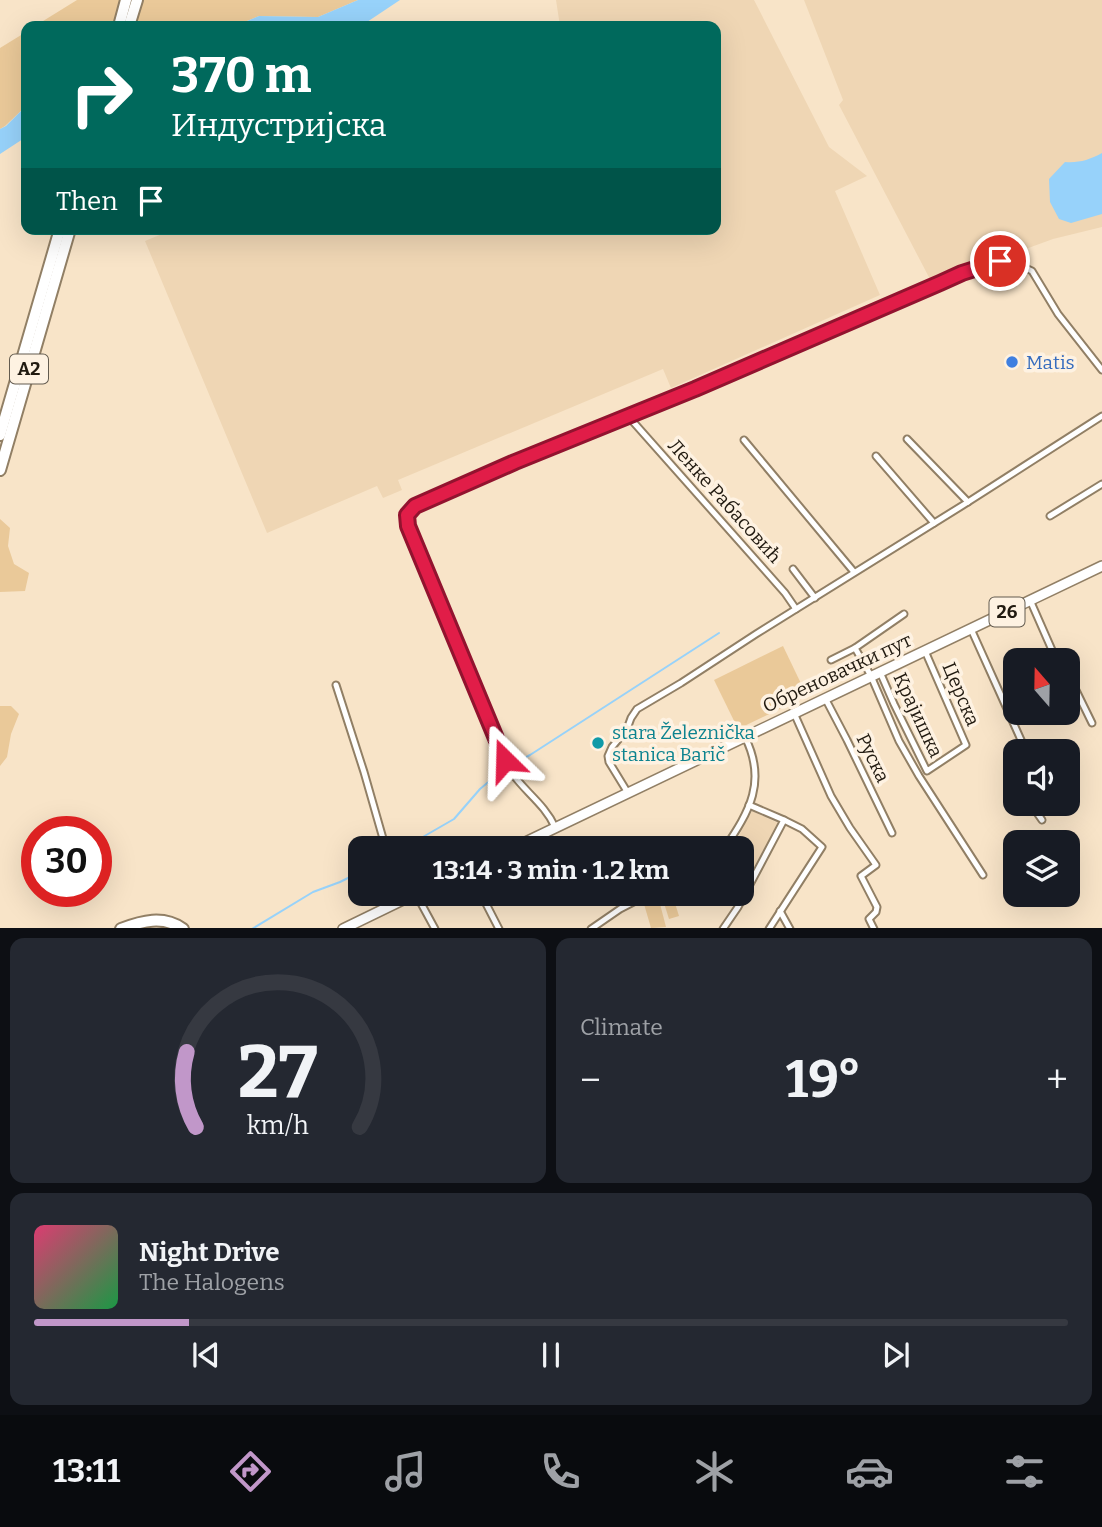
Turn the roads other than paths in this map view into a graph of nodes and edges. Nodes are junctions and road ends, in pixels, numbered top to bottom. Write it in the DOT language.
graph roads {
  1 [pos="126,0"];
  2 [pos="137,0"];
  3 [pos="120,21"];
  4 [pos="131,21"];
  5 [pos="59,235"];
  6 [pos="67,235"];
  7 [pos="54,265"];
  8 [pos="1102,370"];
  9 [pos="628,416"];
  10 [pos="1102,416"];
  11 [pos="0,435"];
  12 [pos="907,439"];
  13 [pos="744,440"];
  14 [pos="876,456"];
  15 [pos="0,470"];
  16 [pos="1102,484"];
  17 [pos="968,502"];
  18 [pos="1050,516"];
  19 [pos="934,523"];
  20 [pos="1102,566"];
  21 [pos="793,569"];
  22 [pos="854,572"];
  23 [pos="815,598"];
  24 [pos="1030,600"];
  25 [pos="796,609"];
  26 [pos="904,614"];
  27 [pos="971,629"];
  28 [pos="855,648"];
  29 [pos="1051,648"];
  30 [pos="925,651"];
  31 [pos="831,660"];
  32 [pos="876,674"];
  33 [pos="336,685"];
  34 [pos="825,698"];
  35 [pos="1080,698"];
  36 [pos="794,713"];
  37 [pos="1092,723"];
  38 [pos="745,737"];
  39 [pos="1021,739"];
  40 [pos="927,772"];
  41 [pos="628,793"];
  42 [pos="749,805"];
  43 [pos="1039,816"];
  44 [pos="784,820"];
  45 [pos="1042,820"];
  46 [pos="555,827"];
  47 [pos="892,833"];
  48 [pos="382,836"];
  49 [pos="537,836"];
  50 [pos="732,836"];
  51 [pos="984,875"];
  52 [pos="384,906"];
  53 [pos="423,906"];
  54 [pos="487,906"];
  55 [pos="626,906"];
  56 [pos="780,911"];
  57 [pos="124,928"];
  58 [pos="182,928"];
  59 [pos="345,928"];
  60 [pos="434,928"];
  61 [pos="498,928"];
  62 [pos="592,928"];
  63 [pos="724,928"];
  64 [pos="770,928"];
  65 [pos="789,928"];
  66 [pos="874,928"];
  1 -- 3 [label="highway"];
  2 -- 4 [label="highway"];
  5 -- 7 [label="highway, A2"];
  6 -- 7 [label="highway, A2"];
  7 -- 11 [label="highway, A2"];
  7 -- 15 [label="highway, A2"];
  8 -- 9 [label="street"];
  9 -- 25 [label="street, Ленке Рабасовић"];
  9 -- 46 [label="street"];
  10 -- 17 [label="street"];
  12 -- 17 [label="street"];
  13 -- 22 [label="street"];
  14 -- 19 [label="street"];
  16 -- 18 [label="street"];
  17 -- 19 [label="street"];
  19 -- 22 [label="street"];
  20 -- 24 [label="main road, Обреновачки пут / 26"];
  21 -- 23 [label="street"];
  22 -- 23 [label="street"];
  23 -- 25 [label="street"];
  24 -- 27 [label="main road, Обреновачки пут / 26"];
  24 -- 29 [label="street"];
  25 -- 41 [label="street"];
  26 -- 28 [label="street"];
  27 -- 30 [label="main road, Обреновачки пут / 26"];
  27 -- 39 [label="street"];
  28 -- 31 [label="street"];
  28 -- 32 [label="street"];
  30 -- 32 [label="main road, Обреновачки пут / 26"];
  30 -- 40 [label="street, Церска"];
  32 -- 34 [label="main road, Обреновачки пут / 26"];
  32 -- 40 [label="street, Крајишка"];
  32 -- 51 [label="street"];
  33 -- 48 [label="street"];
  34 -- 36 [label="main road, Обреновачки пут / 26"];
  34 -- 47 [label="street, Руска"];
  35 -- 37 [label="street"];
  36 -- 38 [label="main road, Обреновачки пут / 26"];
  36 -- 66 [label="street"];
  38 -- 41 [label="main road, Обреновачки пут / 26"];
  38 -- 42 [label="street"];
  41 -- 46 [label="main road, Обреновачки пут / 26"];
  42 -- 44 [label="street"];
  42 -- 50 [label="street"];
  43 -- 45 [label="street"];
  44 -- 56 [label="street"];
  44 -- 63 [label="street"];
  46 -- 49 [label="main road, Обреновачки пут / 26"];
  52 -- 59 [label="main road"];
  53 -- 60 [label="street"];
  54 -- 61 [label="street"];
  55 -- 62 [label="street"];
  56 -- 64 [label="street"];
  56 -- 65 [label="street"];
  57 -- 58 [label="highway"];
}
